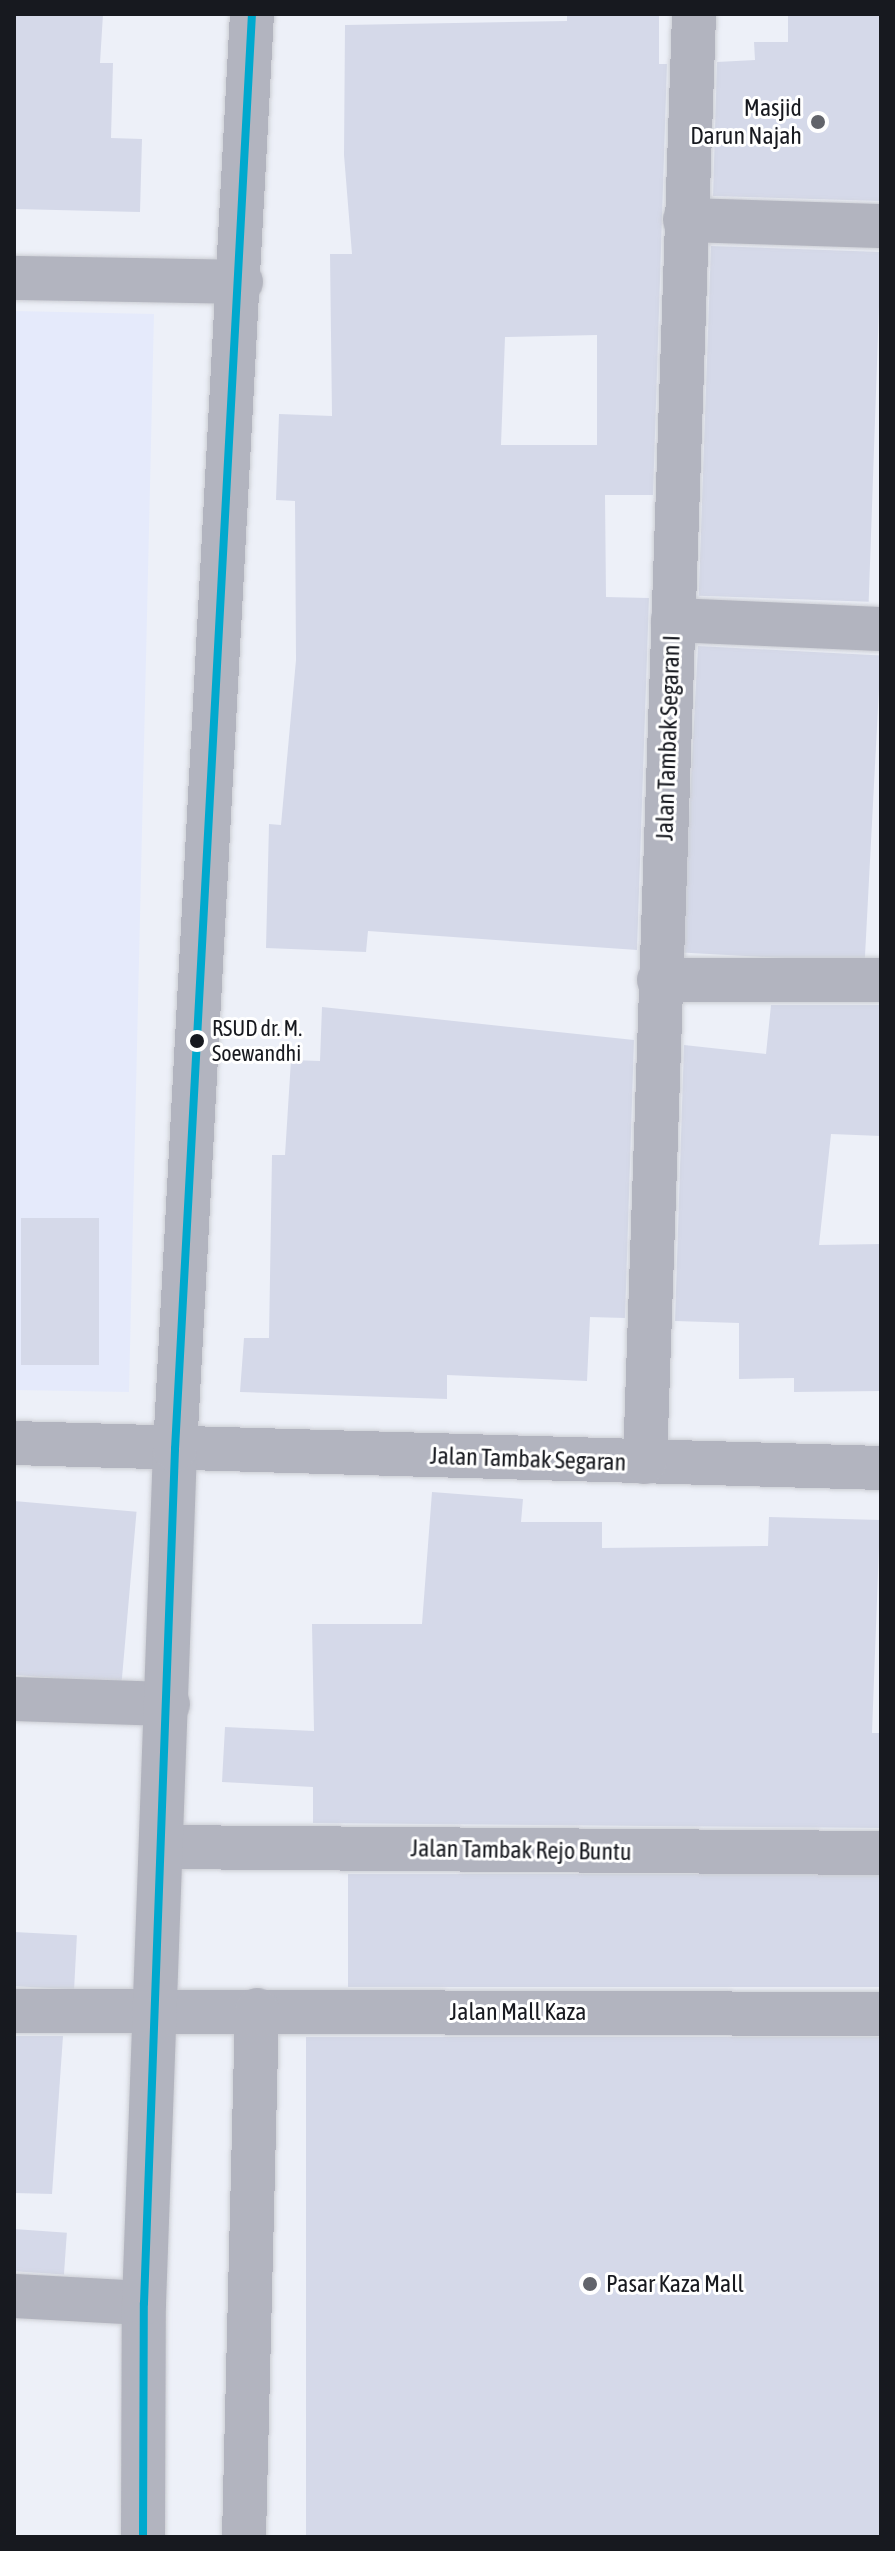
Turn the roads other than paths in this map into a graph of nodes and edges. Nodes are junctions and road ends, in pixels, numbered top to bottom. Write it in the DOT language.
graph roads {
  1 [pos="252,14"];
  2 [pos="694,14"];
  3 [pos="685,220"];
  4 [pos="881,226"];
  5 [pos="14,278"];
  6 [pos="241,282"];
  7 [pos="673,620"];
  8 [pos="881,629"];
  9 [pos="659,980"];
  10 [pos="881,980"];
  11 [pos="14,1443"];
  12 [pos="175,1449"];
  13 [pos="645,1462"];
  14 [pos="881,1468"];
  15 [pos="14,1699"];
  16 [pos="168,1704"];
  17 [pos="161,1847"];
  18 [pos="881,1853"];
  19 [pos="257,2010"];
  20 [pos="14,2011"];
  21 [pos="156,2013"];
  22 [pos="881,2014"];
  23 [pos="14,2296"];
  24 [pos="144,2303"];
  25 [pos="143,2537"];
  26 [pos="244,2537"];
  1 -- 6 [label="street"];
  2 -- 3 [label="street, Jalan Tambak Segaran I"];
  3 -- 4 [label="street"];
  3 -- 7 [label="street, Jalan Tambak Segaran I"];
  5 -- 6 [label="street"];
  6 -- 12 [label="street"];
  7 -- 8 [label="street"];
  7 -- 9 [label="street, Jalan Tambak Segaran I"];
  9 -- 10 [label="street"];
  9 -- 13 [label="street, Jalan Tambak Segaran I"];
  11 -- 12 [label="street, Jalan Tambak Segaran"];
  12 -- 13 [label="street, Jalan Tambak Segaran"];
  12 -- 16 [label="street"];
  13 -- 14 [label="street, Jalan Tambak Segaran"];
  15 -- 16 [label="street"];
  16 -- 17 [label="street"];
  17 -- 18 [label="street, Jalan Tambak Rejo Buntu"];
  17 -- 21 [label="street"];
  19 -- 21 [label="street, Jalan Mall Kaza"];
  19 -- 22 [label="street, Jalan Mall Kaza"];
  19 -- 26 [label="street"];
  20 -- 21 [label="street, Jalan Mall Kaza"];
  21 -- 24 [label="street"];
  23 -- 24 [label="street"];
  24 -- 25 [label="street"];
}
